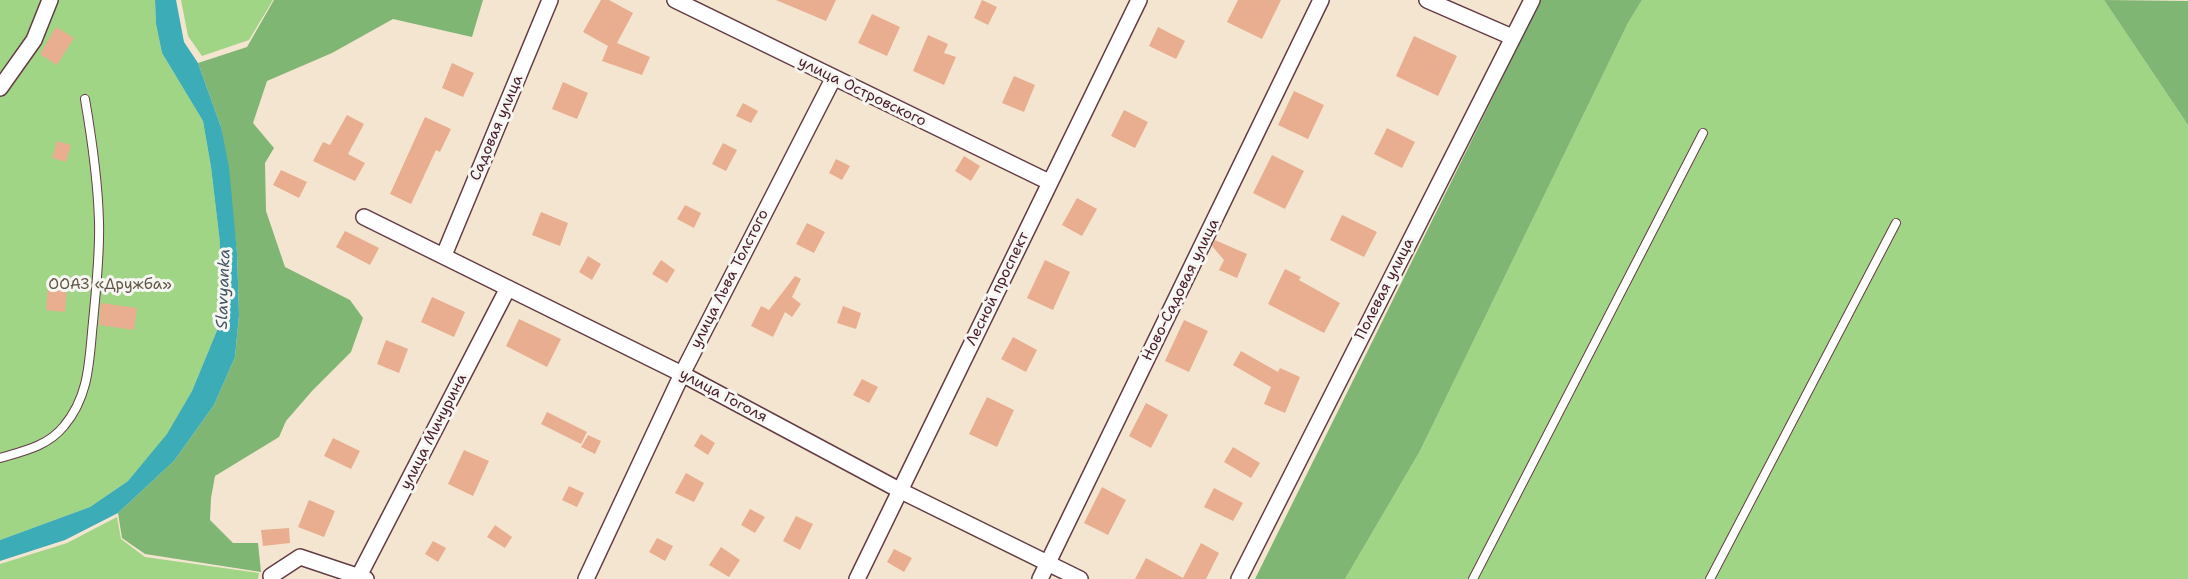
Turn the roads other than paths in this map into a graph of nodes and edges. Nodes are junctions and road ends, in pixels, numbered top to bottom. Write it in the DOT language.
graph roads {
  1 [pos="50,0"];
  2 [pos="550,0"];
  3 [pos="675,0"];
  4 [pos="1139,0"];
  5 [pos="1321,0"];
  6 [pos="1427,0"];
  7 [pos="1532,0"];
  8 [pos="1512,37"];
  9 [pos="833,79"];
  10 [pos="0,88"];
  11 [pos="85,99"];
  12 [pos="1703,133"];
  13 [pos="1049,182"];
  14 [pos="364,218"];
  15 [pos="1896,223"];
  16 [pos="444,255"];
  17 [pos="508,288"];
  18 [pos="682,374"];
  19 [pos="0,458"];
  20 [pos="901,490"];
  21 [pos="1049,562"];
  22 [pos="271,576"];
  23 [pos="362,577"];
  24 [pos="586,579"];
  25 [pos="857,579"];
  26 [pos="1040,579"];
  27 [pos="1080,579"];
  28 [pos="1239,579"];
  29 [pos="1473,579"];
  30 [pos="1710,579"];
  1 -- 10 [label="street"];
  2 -- 16 [label="street, Садовая улица"];
  3 -- 9 [label="street, улица Островского"];
  4 -- 13 [label="street, Лесной проспект"];
  5 -- 21 [label="street, Ново-Садовая улица"];
  6 -- 8 [label="street"];
  7 -- 8 [label="street, Полевая улица"];
  8 -- 28 [label="street, Полевая улица"];
  9 -- 13 [label="street, улица Островского"];
  9 -- 18 [label="street, улица Льва Толстого"];
  11 -- 19 [label="lane"];
  12 -- 29 [label="lane"];
  13 -- 20 [label="street, Лесной проспект"];
  14 -- 16 [label="street, улица Гоголя"];
  15 -- 30 [label="lane"];
  16 -- 17 [label="street, улица Гоголя"];
  17 -- 18 [label="street, улица Гоголя"];
  17 -- 23 [label="street, улица Мичурина"];
  18 -- 20 [label="street, улица Гоголя"];
  18 -- 24 [label="street, улица Льва Толстого"];
  20 -- 21 [label="street, улица Гоголя"];
  20 -- 25 [label="street, Лесной проспект"];
  21 -- 26 [label="street, Ново-Садовая улица"];
  21 -- 27 [label="street, улица Гоголя"];
  22 -- 23 [label="street"];
}
